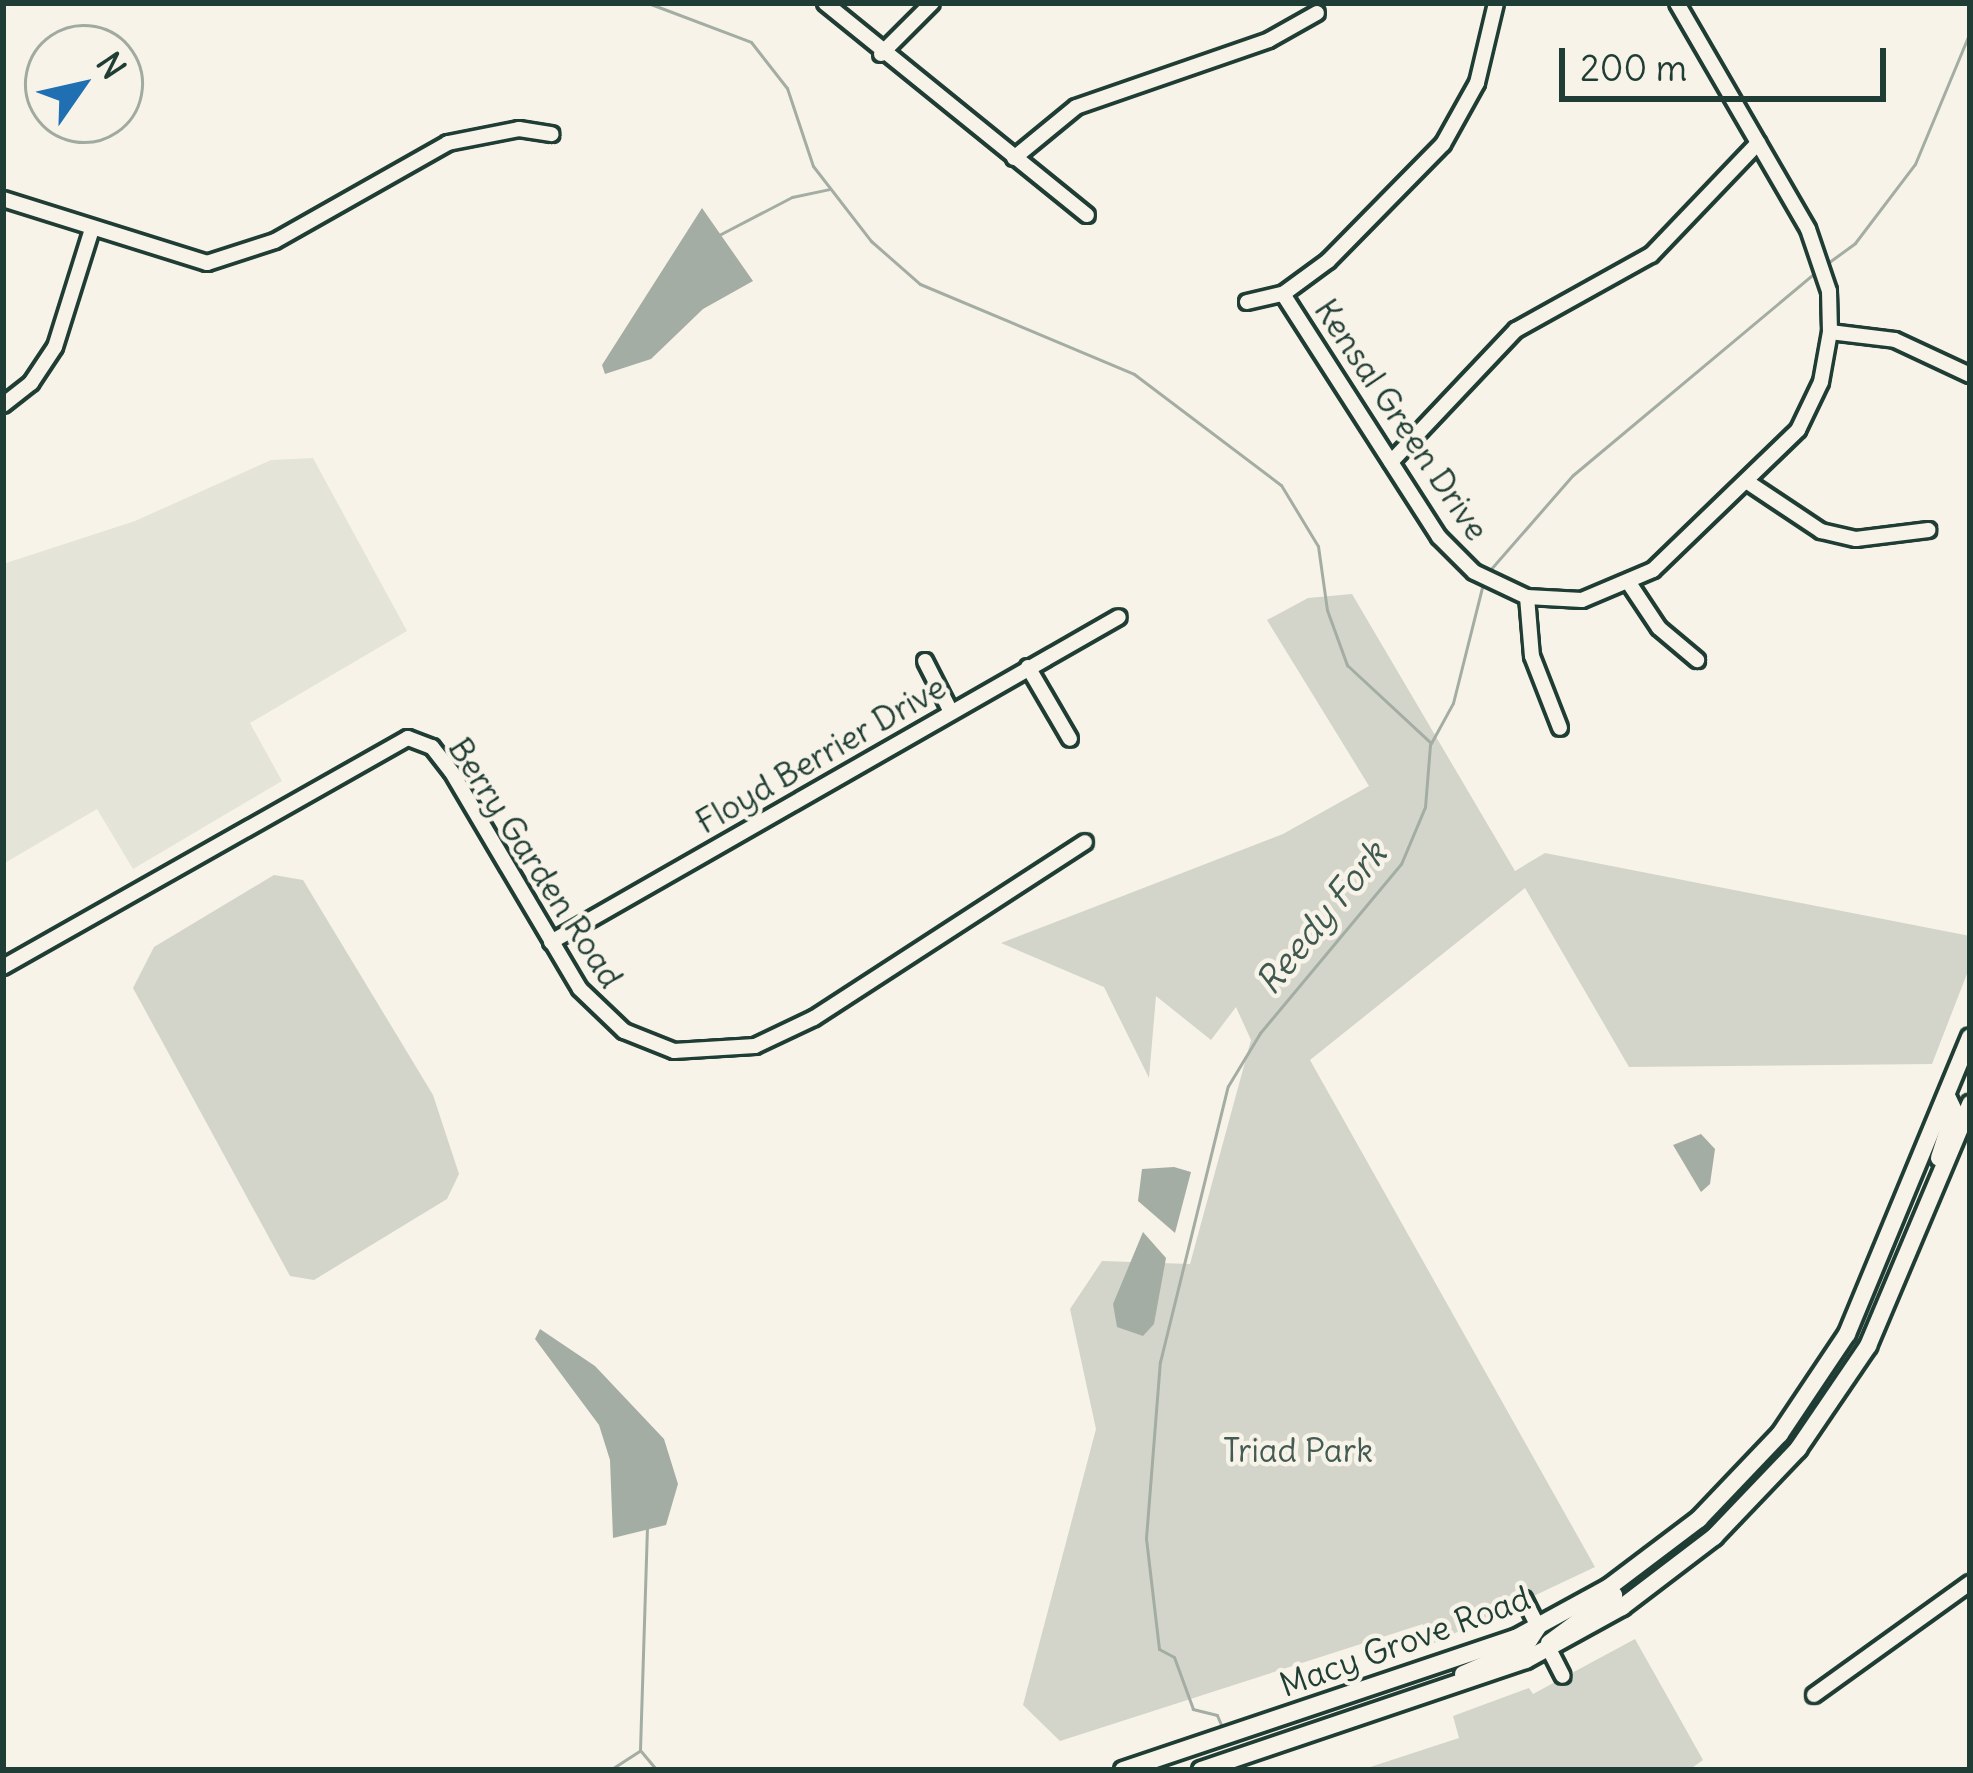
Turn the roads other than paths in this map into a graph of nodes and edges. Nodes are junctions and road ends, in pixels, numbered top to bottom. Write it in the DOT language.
graph roads {
  1 [pos="825,3"];
  2 [pos="932,3"];
  3 [pos="1496,3"];
  4 [pos="1677,3"];
  5 [pos="1317,13"];
  6 [pos="881,54"];
  7 [pos="552,134"];
  8 [pos="1758,143"];
  9 [pos="1014,158"];
  10 [pos="3,199"];
  11 [pos="1087,215"];
  12 [pos="91,232"];
  13 [pos="1283,294"];
  14 [pos="1247,302"];
  15 [pos="1830,332"];
  16 [pos="1970,375"];
  17 [pos="3,405"];
  18 [pos="1390,461"];
  19 [pos="1749,483"];
  20 [pos="1928,530"];
  21 [pos="1630,586"];
  22 [pos="1527,597"];
  23 [pos="1119,617"];
  24 [pos="1697,660"];
  25 [pos="925,661"];
  26 [pos="1028,667"];
  27 [pos="951,712"];
  28 [pos="1560,728"];
  29 [pos="1070,740"];
  30 [pos="1085,842"];
  31 [pos="551,942"];
  32 [pos="3,967"];
  33 [pos="1970,1037"];
  34 [pos="1947,1096"];
  35 [pos="1970,1104"];
  36 [pos="1965,1129"];
  37 [pos="1909,1263"];
  38 [pos="1676,1538"];
  39 [pos="1970,1582"];
  40 [pos="1524,1599"];
  41 [pos="1538,1627"];
  42 [pos="1549,1648"];
  43 [pos="1563,1676"];
  44 [pos="1814,1695"];
  45 [pos="1363,1718"];
  46 [pos="1124,1770"];
  47 [pos="1201,1770"];
  1 -- 6 [label="street"];
  2 -- 6 [label="street"];
  3 -- 13 [label="street"];
  4 -- 8 [label="street, Kensal Green Drive"];
  5 -- 9 [label="street"];
  6 -- 9 [label="street"];
  7 -- 12 [label="street"];
  8 -- 15 [label="street, Kensal Green Drive"];
  8 -- 18 [label="street"];
  9 -- 11 [label="street"];
  10 -- 12 [label="street"];
  12 -- 17 [label="street"];
  13 -- 14 [label="street"];
  13 -- 18 [label="street, Kensal Green Drive"];
  15 -- 16 [label="street"];
  15 -- 19 [label="street, Kensal Green Drive"];
  18 -- 22 [label="street, Kensal Green Drive"];
  19 -- 20 [label="street"];
  19 -- 21 [label="street, Kensal Green Drive"];
  21 -- 22 [label="street, Kensal Green Drive"];
  21 -- 24 [label="street"];
  22 -- 28 [label="street"];
  23 -- 26 [label="street, Floyd Berrier Drive"];
  25 -- 27 [label="street"];
  26 -- 27 [label="street, Floyd Berrier Drive"];
  26 -- 29 [label="street"];
  27 -- 31 [label="street, Floyd Berrier Drive"];
  30 -- 31 [label="street, Berry Garden Road"];
  31 -- 32 [label="street, Berry Garden Road"];
  33 -- 34 [label="main road, Macy Grove Road"];
  34 -- 37 [label="main road"];
  34 -- 38 [label="main road, Macy Grove Road"];
  35 -- 36 [label="main road, Macy Grove Road"];
  36 -- 37 [label="main road, Macy Grove Road"];
  37 -- 42 [label="main road, Macy Grove Road"];
  38 -- 41 [label="main road, Macy Grove Road"];
  38 -- 42 [label="main road"];
  39 -- 44 [label="street"];
  40 -- 41 [label="street"];
  41 -- 45 [label="main road"];
  41 -- 46 [label="main road, Macy Grove Road"];
  42 -- 43 [label="street"];
  42 -- 45 [label="main road, Macy Grove Road"];
  45 -- 47 [label="main road, Macy Grove Road"];
}
